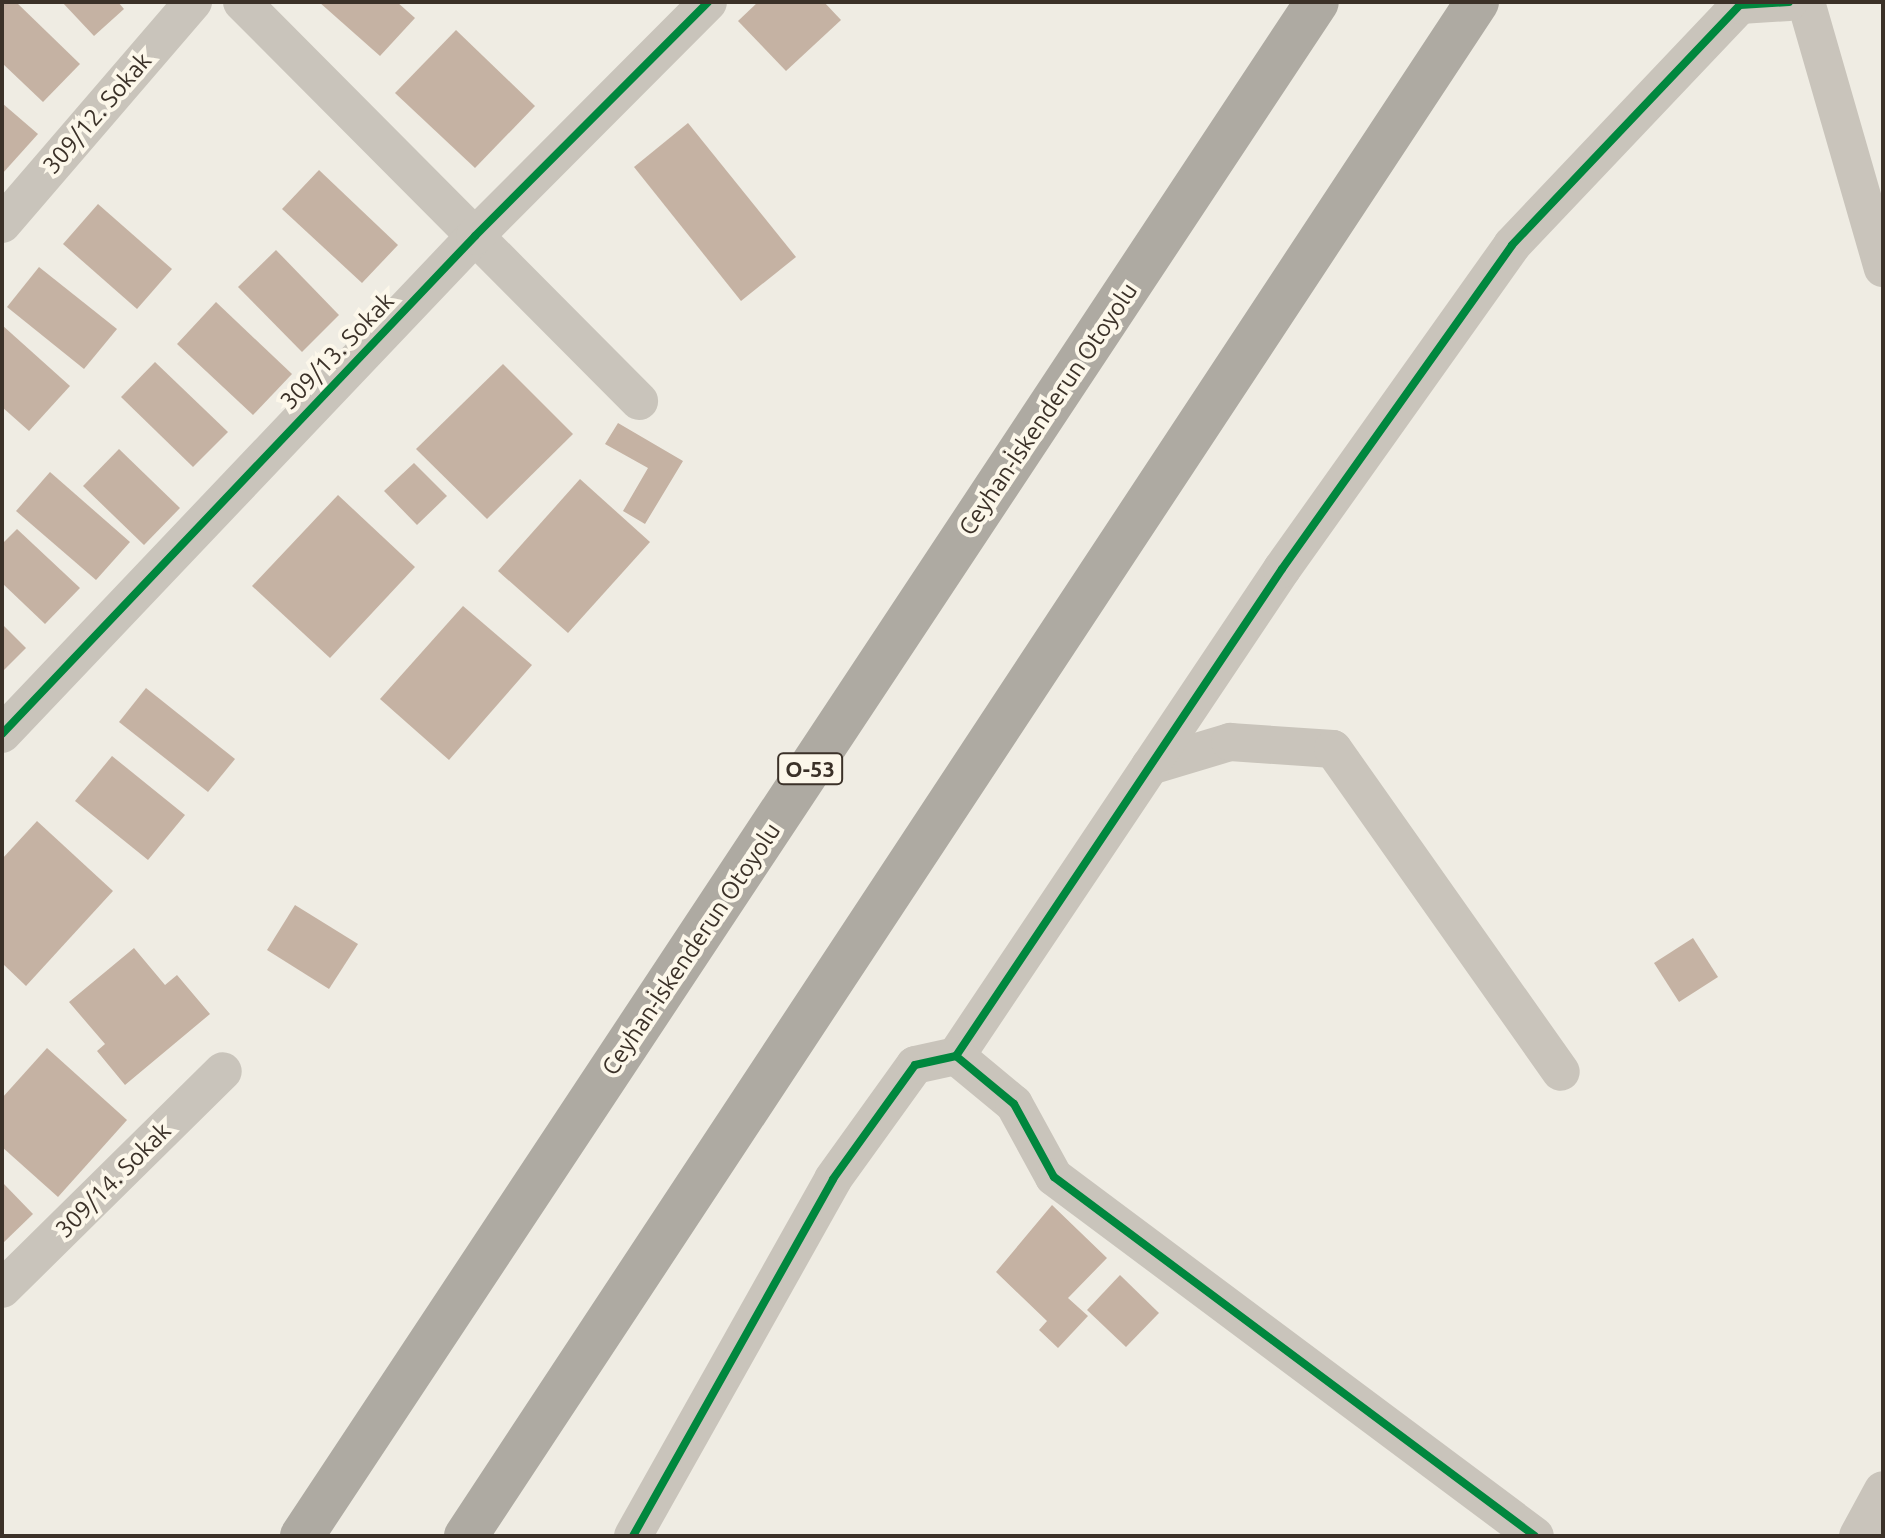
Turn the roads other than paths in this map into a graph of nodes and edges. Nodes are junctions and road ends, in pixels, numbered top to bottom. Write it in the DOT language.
graph roads {
  1 [pos="193,2"];
  2 [pos="242,2"];
  3 [pos="708,2"];
  4 [pos="1317,2"];
  5 [pos="1477,2"];
  6 [pos="1789,2"];
  7 [pos="1806,2"];
  8 [pos="1740,4"];
  9 [pos="2,224"];
  10 [pos="475,236"];
  11 [pos="1883,268"];
  12 [pos="639,401"];
  13 [pos="2,734"];
  14 [pos="1150,766"];
  15 [pos="956,1056"];
  16 [pos="223,1071"];
  17 [pos="1561,1072"];
  18 [pos="2,1289"];
  19 [pos="1883,1490"];
  20 [pos="302,1536"];
  21 [pos="466,1536"];
  22 [pos="633,1536"];
  23 [pos="1535,1536"];
  24 [pos="1858,1536"];
  1 -- 9 [label="street, 309/12. Sokak"];
  2 -- 10 [label="street"];
  3 -- 10 [label="street, 309/13. Sokak"];
  4 -- 20 [label="highway, Ceyhan-İskenderun Otoyolu / O-53"];
  5 -- 21 [label="highway"];
  6 -- 8 [label="street"];
  7 -- 11 [label="street"];
  8 -- 14 [label="street"];
  10 -- 12 [label="street"];
  10 -- 13 [label="street, 309/13. Sokak"];
  14 -- 15 [label="street"];
  14 -- 17 [label="street"];
  15 -- 22 [label="street"];
  15 -- 23 [label="street"];
  16 -- 18 [label="street, 309/14. Sokak"];
  19 -- 24 [label="street"];
}
